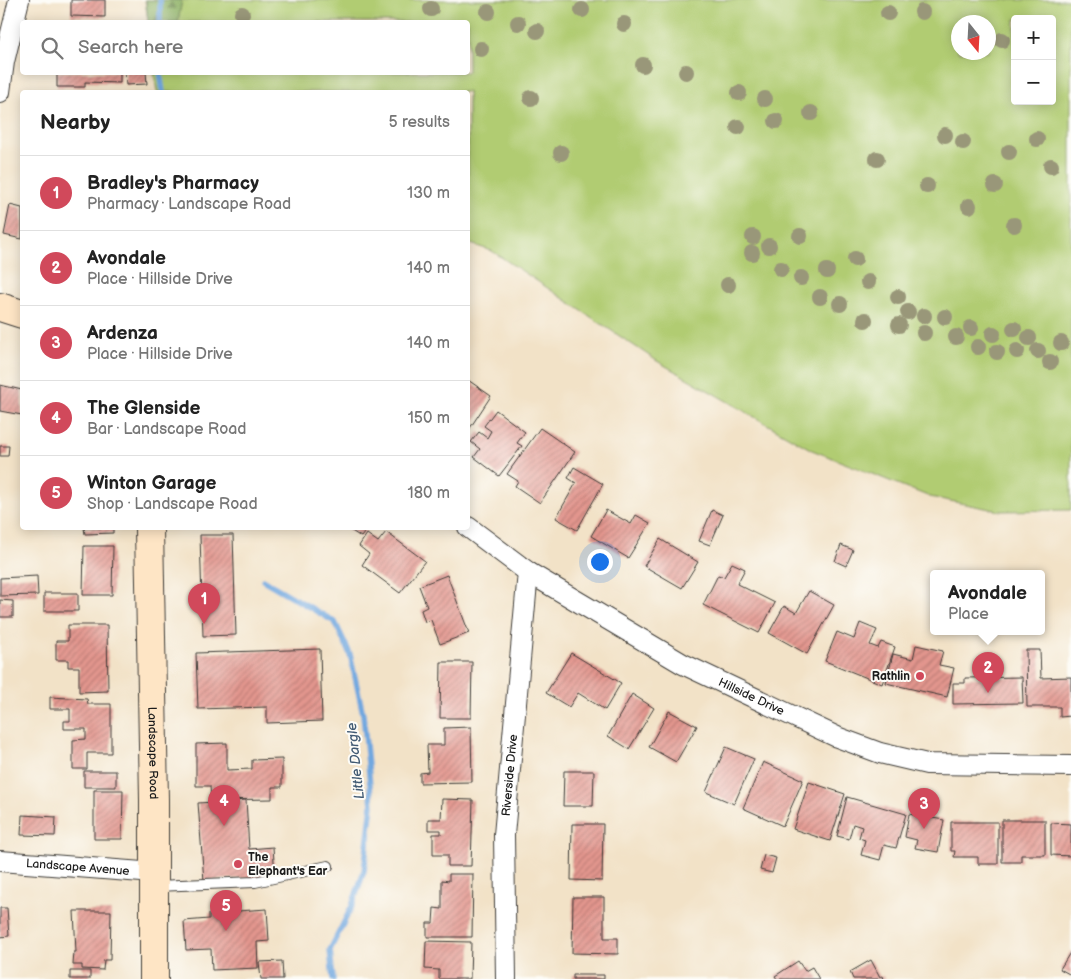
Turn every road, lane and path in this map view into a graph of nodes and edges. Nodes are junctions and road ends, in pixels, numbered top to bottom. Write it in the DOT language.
graph roads {
  1 [pos="19,0"];
  2 [pos="0,92"];
  3 [pos="0,307"];
  4 [pos="20,313"];
  5 [pos="470,528"];
  6 [pos="149,530"];
  7 [pos="528,572"];
  8 [pos="1071,766"];
  9 [pos="0,861"];
  10 [pos="328,866"];
  11 [pos="155,880"];
  12 [pos="154,979"];
  13 [pos="506,979"];
  1 -- 2 [label="street"];
  3 -- 4 [label="street"];
  5 -- 7 [label="street, Hillside Drive"];
  6 -- 11 [label="street, Landscape Road"];
  7 -- 8 [label="street, Hillside Drive"];
  7 -- 13 [label="street, Riverside Drive"];
  9 -- 11 [label="street, Landscape Avenue"];
  10 -- 11 [label="lane"];
  11 -- 12 [label="street, Landscape Road"];
}
